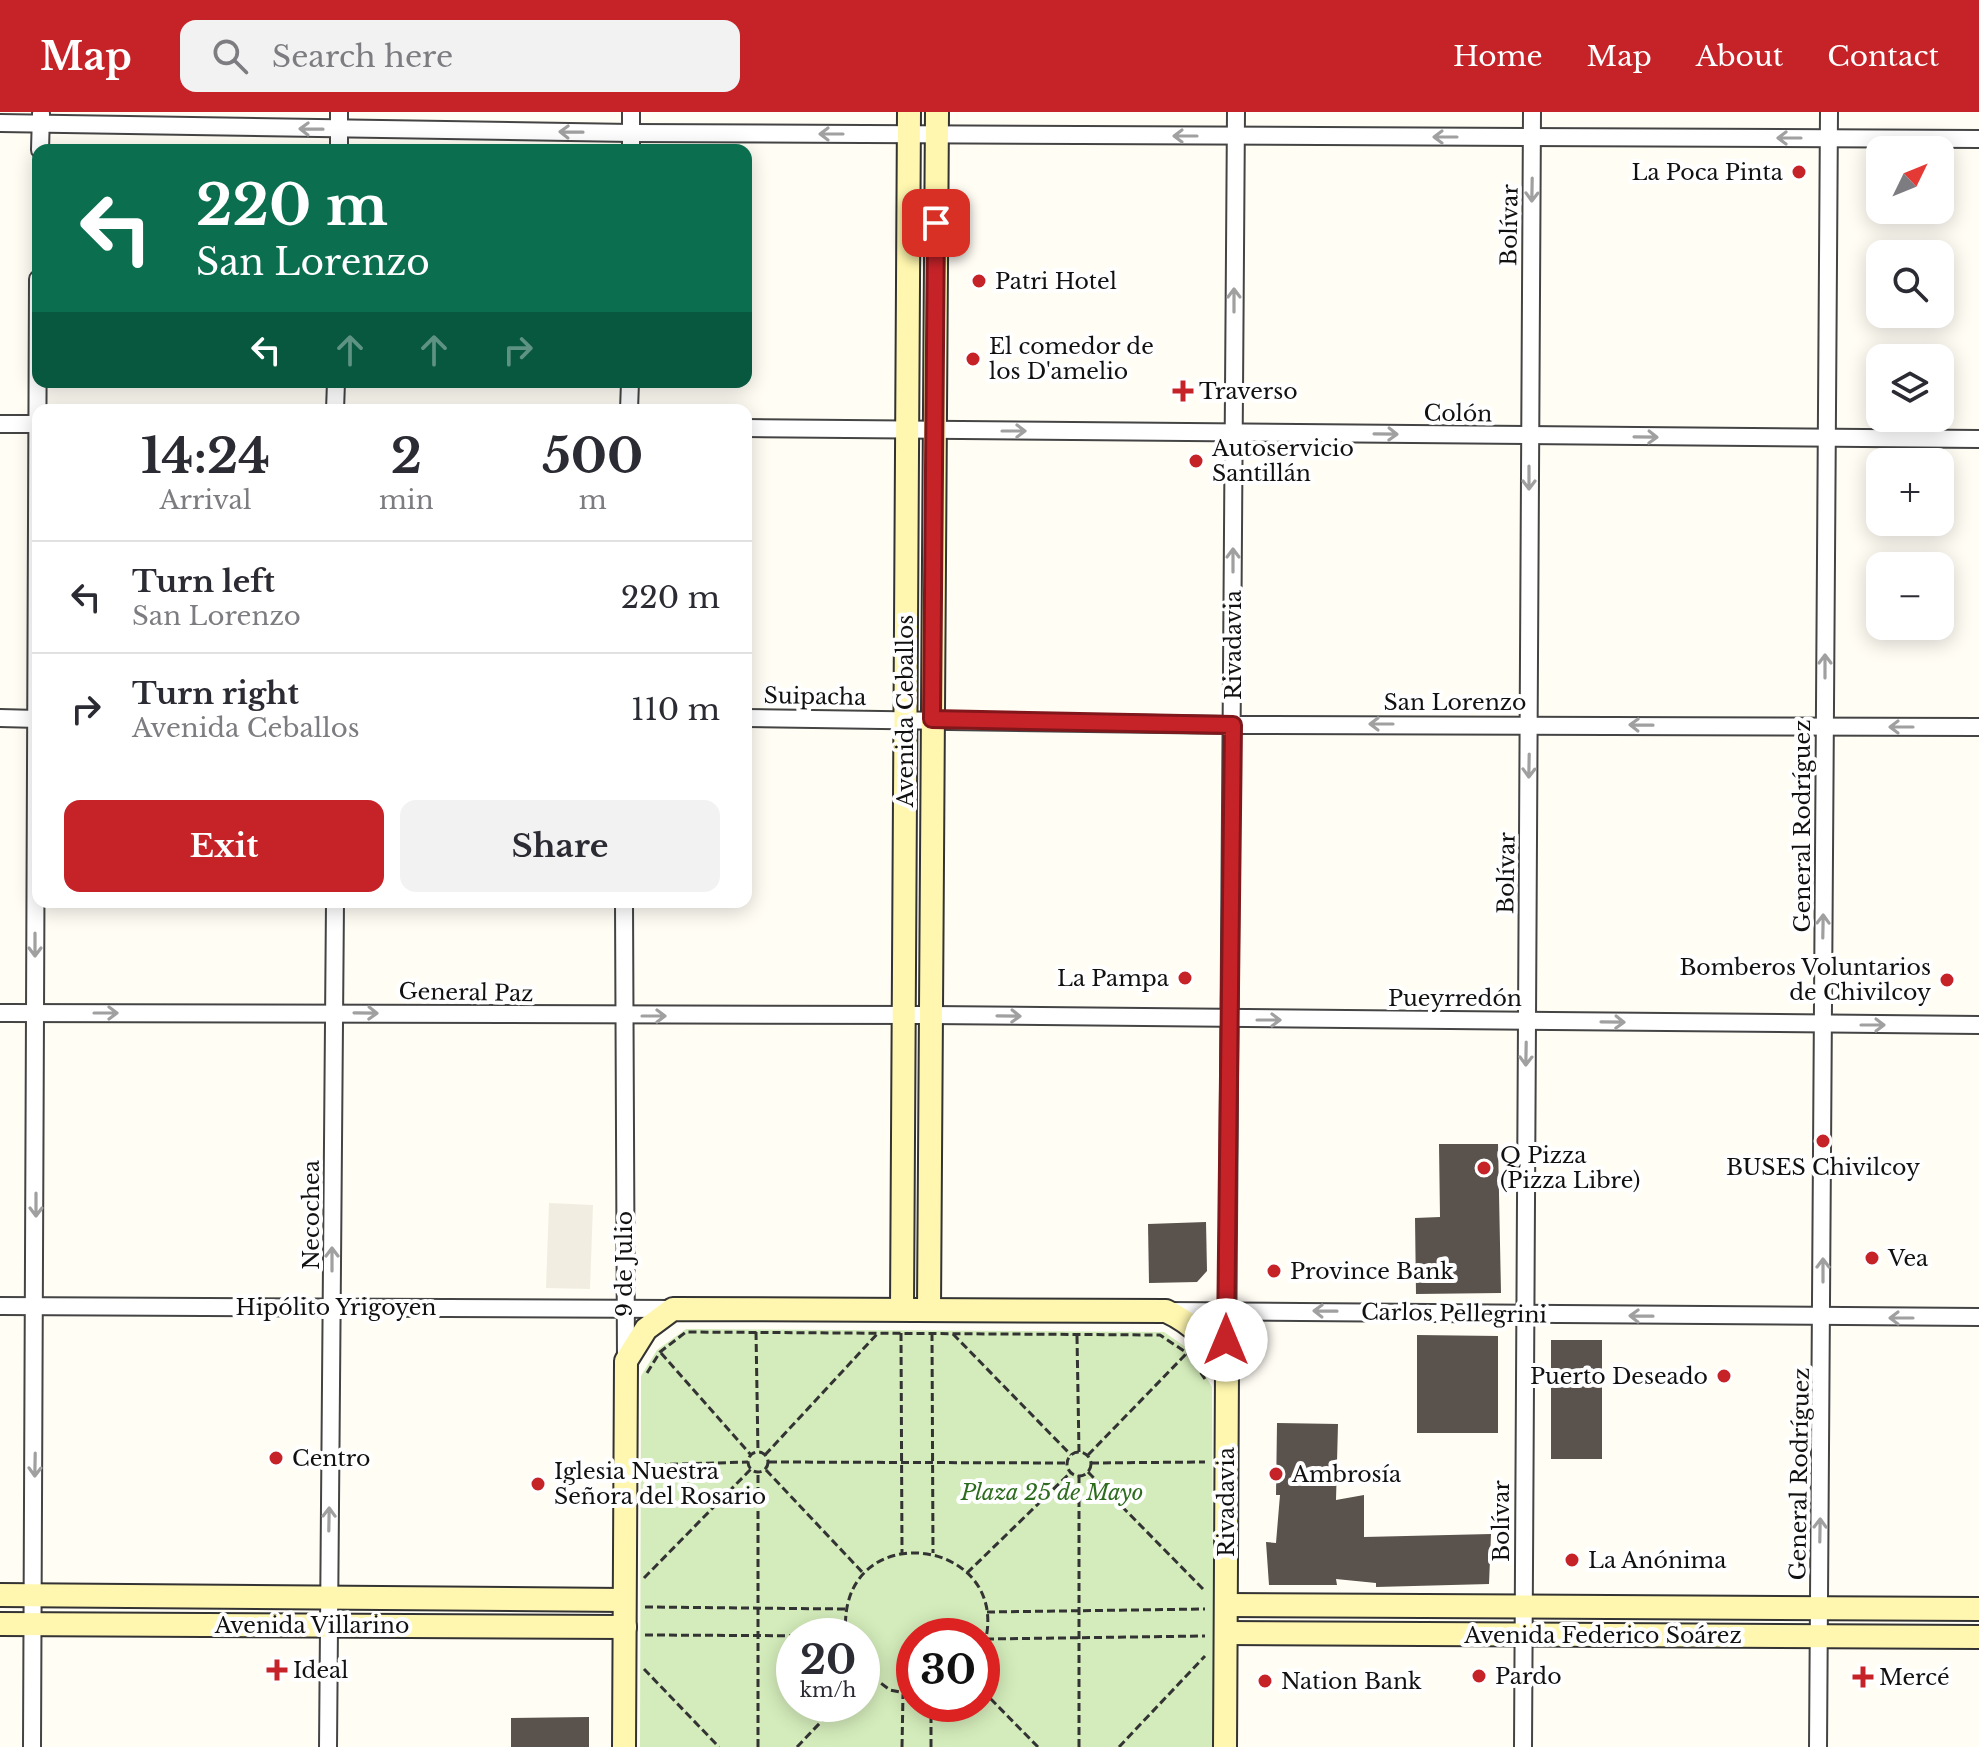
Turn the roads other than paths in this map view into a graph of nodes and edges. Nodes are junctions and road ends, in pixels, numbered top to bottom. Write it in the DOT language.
graph roads {
  1 [pos="631,112"];
  2 [pos="1236,112"];
  3 [pos="1532,112"];
  4 [pos="1829,112"];
  5 [pos="41,118"];
  6 [pos="339,121"];
  7 [pos="0,123"];
  8 [pos="909,123"];
  9 [pos="937,123"];
  10 [pos="1236,136"];
  11 [pos="1532,137"];
  12 [pos="1829,138"];
  13 [pos="1979,139"];
  14 [pos="631,142"];
  15 [pos="40,144"];
  16 [pos="339,144"];
  17 [pos="0,424"];
  18 [pos="32,424"];
  19 [pos="752,428"];
  20 [pos="907,430"];
  21 [pos="936,430"];
  22 [pos="1234,431"];
  23 [pos="1529,436"];
  24 [pos="1979,439"];
  25 [pos="1825,440"];
  26 [pos="0,718"];
  27 [pos="752,718"];
  28 [pos="32,719"];
  29 [pos="905,719"];
  30 [pos="932,719"];
  31 [pos="1530,724"];
  32 [pos="1233,725"];
  33 [pos="1825,727"];
  34 [pos="1979,727"];
  35 [pos="35,908"];
  36 [pos="335,908"];
  37 [pos="624,908"];
  38 [pos="334,1012"];
  39 [pos="0,1013"];
  40 [pos="35,1013"];
  41 [pos="903,1015"];
  42 [pos="931,1015"];
  43 [pos="625,1016"];
  44 [pos="1230,1020"];
  45 [pos="1527,1021"];
  46 [pos="1822,1025"];
  47 [pos="1979,1025"];
  48 [pos="0,1306"];
  49 [pos="36,1306"];
  50 [pos="332,1306"];
  51 [pos="624,1308"];
  52 [pos="673,1309"];
  53 [pos="902,1309"];
  54 [pos="929,1309"];
  55 [pos="1226,1310"];
  56 [pos="1166,1311"];
  57 [pos="1523,1314"];
  58 [pos="1979,1317"];
  59 [pos="1823,1319"];
  60 [pos="626,1361"];
  61 [pos="1227,1371"];
  62 [pos="0,1595"];
  63 [pos="34,1596"];
  64 [pos="328,1597"];
  65 [pos="634,1604"];
  66 [pos="1215,1607"];
  67 [pos="1523,1607"];
  68 [pos="1819,1608"];
  69 [pos="1979,1609"];
  70 [pos="0,1624"];
  71 [pos="34,1624"];
  72 [pos="327,1625"];
  73 [pos="634,1631"];
  74 [pos="1215,1634"];
  75 [pos="1523,1634"];
  76 [pos="1819,1636"];
  77 [pos="1979,1637"];
  78 [pos="32,1747"];
  79 [pos="328,1747"];
  80 [pos="624,1747"];
  81 [pos="1225,1747"];
  82 [pos="1523,1747"];
  83 [pos="1818,1747"];
  1 -- 14 [label="street"];
  2 -- 10 [label="street, Rivadavia"];
  3 -- 11 [label="street, Bolívar"];
  4 -- 12 [label="street, General Rodríguez"];
  6 -- 5 [label="street, one-way"];
  5 -- 7 [label="street"];
  5 -- 15 [label="street"];
  14 -- 6 [label="street, one-way"];
  6 -- 16 [label="street"];
  8 -- 9 [label="street"];
  8 -- 14 [label="street, one-way"];
  8 -- 20 [label="main road, Avenida Ceballos"];
  10 -- 9 [label="street, one-way"];
  9 -- 21 [label="main road, Avenida Ceballos"];
  11 -- 10 [label="street, one-way"];
  22 -- 10 [label="street, Rivadavia, one-way"];
  12 -- 11 [label="street, one-way"];
  11 -- 23 [label="street, Bolívar, one-way"];
  12 -- 13 [label="street"];
  12 -- 25 [label="street, General Rodríguez"];
  17 -- 18 [label="street"];
  19 -- 20 [label="street, Colón"];
  20 -- 21 [label="street, Colón"];
  20 -- 29 [label="main road, Avenida Ceballos"];
  21 -- 22 [label="street, Colón, one-way"];
  21 -- 30 [label="main road, Avenida Ceballos"];
  22 -- 23 [label="street, Colón, one-way"];
  32 -- 22 [label="street, Rivadavia, one-way"];
  23 -- 25 [label="street, Colón, one-way"];
  23 -- 31 [label="street, Bolívar, one-way"];
  24 -- 25 [label="street, Colón"];
  33 -- 25 [label="street, General Rodríguez, one-way"];
  26 -- 28 [label="street"];
  27 -- 29 [label="street, Suipacha"];
  29 -- 30 [label="street, Suipacha"];
  29 -- 41 [label="main road, Avenida Ceballos"];
  30 -- 32 [label="street, San Lorenzo"];
  30 -- 42 [label="main road, Avenida Ceballos"];
  31 -- 32 [label="street, San Lorenzo, one-way"];
  33 -- 31 [label="street, San Lorenzo, one-way"];
  31 -- 45 [label="street, Bolívar, one-way"];
  32 -- 44 [label="street, Rivadavia"];
  34 -- 33 [label="street, San Lorenzo, one-way"];
  46 -- 33 [label="street, General Rodríguez, one-way"];
  35 -- 40 [label="street, one-way"];
  36 -- 38 [label="street, Necochea"];
  37 -- 43 [label="street, 9 de Julio"];
  40 -- 38 [label="street, General Paz, one-way"];
  38 -- 43 [label="street, General Paz, one-way"];
  50 -- 38 [label="street, Necochea, one-way"];
  39 -- 40 [label="street, General Paz"];
  40 -- 49 [label="street, one-way"];
  41 -- 42 [label="street, General Paz"];
  43 -- 41 [label="street, General Paz, one-way"];
  41 -- 53 [label="main road, Avenida Ceballos"];
  42 -- 44 [label="street, Pueyrredón, one-way"];
  42 -- 54 [label="main road, Avenida Ceballos"];
  43 -- 51 [label="street, 9 de Julio"];
  44 -- 45 [label="street, Pueyrredón, one-way"];
  44 -- 55 [label="street, Rivadavia"];
  45 -- 46 [label="street, Pueyrredón, one-way"];
  45 -- 57 [label="street, Bolívar, one-way"];
  46 -- 47 [label="street, Pueyrredón, one-way"];
  59 -- 46 [label="street, General Rodríguez, one-way"];
  48 -- 49 [label="street, Hipólito Yrigoyen"];
  49 -- 50 [label="street, Hipólito Yrigoyen"];
  49 -- 63 [label="street, one-way"];
  50 -- 51 [label="street, Hipólito Yrigoyen"];
  64 -- 50 [label="street, Necochea, one-way"];
  51 -- 52 [label="street, Hipólito Yrigoyen"];
  51 -- 60 [label="street, 9 de Julio"];
  52 -- 53 [label="main road, Hipólito Yrigoyen"];
  52 -- 60 [label="main road"];
  53 -- 54 [label="main road, Hipólito Yrigoyen"];
  54 -- 56 [label="main road, Carlos Pellegrini"];
  55 -- 56 [label="street, Carlos Pellegrini"];
  57 -- 55 [label="street, Carlos Pellegrini, one-way"];
  55 -- 61 [label="street, Rivadavia"];
  56 -- 61 [label="main road"];
  59 -- 57 [label="street, Carlos Pellegrini, one-way"];
  57 -- 67 [label="street, Bolívar"];
  58 -- 59 [label="street, Carlos Pellegrini, one-way"];
  68 -- 59 [label="street, General Rodríguez, one-way"];
  60 -- 65 [label="main road, 9 de Julio"];
  61 -- 66 [label="main road, Rivadavia"];
  62 -- 63 [label="main road, Avenida Villarino"];
  63 -- 64 [label="main road, Avenida Villarino"];
  63 -- 71 [label="street"];
  64 -- 65 [label="main road, Avenida Villarino"];
  64 -- 72 [label="street, Necochea"];
  65 -- 73 [label="main road, 9 de Julio"];
  66 -- 67 [label="main road, Avenida Federico Soárez"];
  66 -- 74 [label="main road, Rivadavia"];
  67 -- 68 [label="main road, Avenida Federico Soárez"];
  67 -- 75 [label="street, Bolívar"];
  68 -- 69 [label="main road, Avenida Federico Soárez"];
  68 -- 76 [label="street, General Rodríguez"];
  70 -- 71 [label="main road, Avenida Villarino"];
  71 -- 72 [label="main road, Avenida Villarino"];
  71 -- 78 [label="street"];
  72 -- 73 [label="main road, Avenida Villarino"];
  72 -- 79 [label="street, Necochea"];
  73 -- 80 [label="main road, 9 de Julio"];
  74 -- 75 [label="main road, Avenida Federico Soárez"];
  74 -- 81 [label="main road, Rivadavia"];
  75 -- 76 [label="main road, Avenida Federico Soárez"];
  75 -- 82 [label="street, Bolívar"];
  76 -- 77 [label="main road, Avenida Federico Soárez"];
  76 -- 83 [label="street, General Rodríguez"];
}
